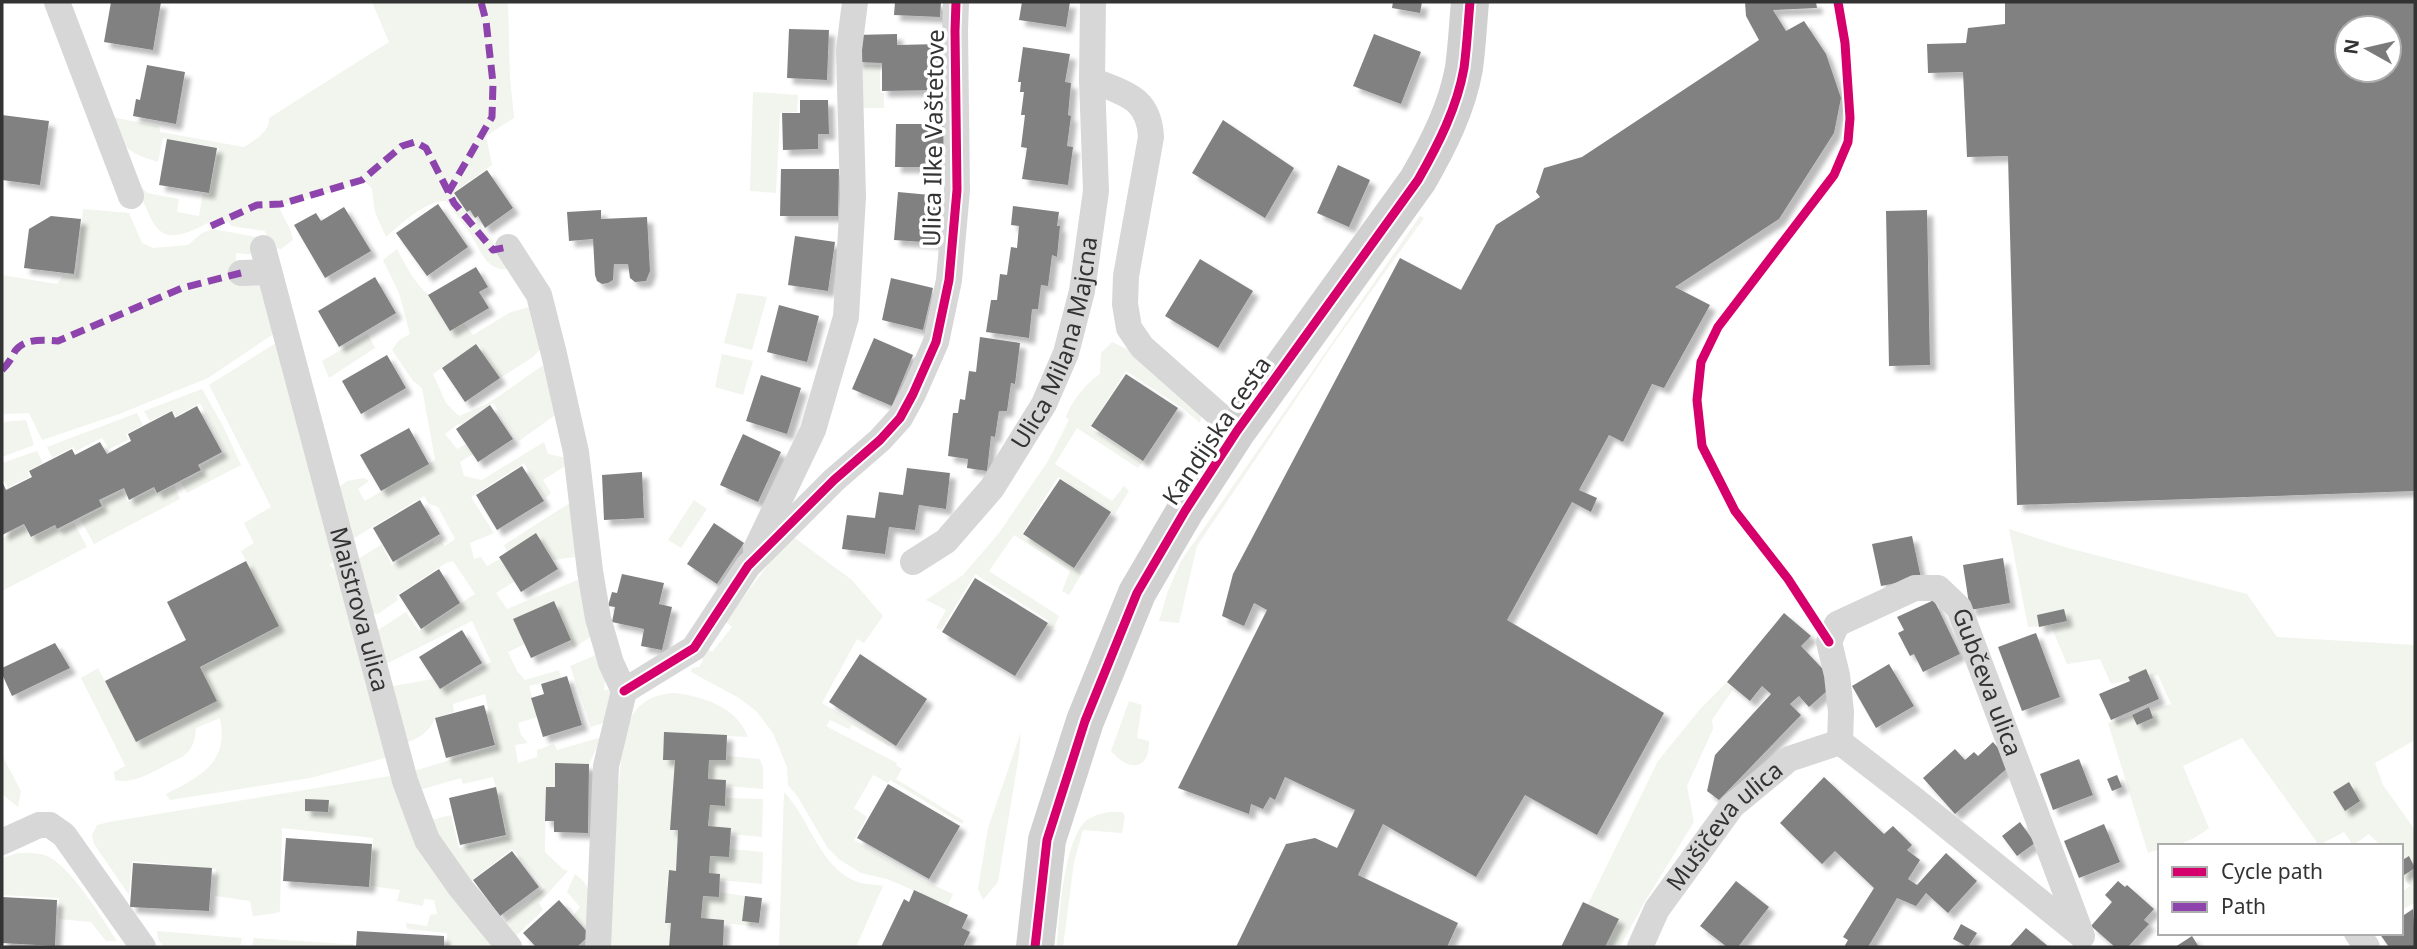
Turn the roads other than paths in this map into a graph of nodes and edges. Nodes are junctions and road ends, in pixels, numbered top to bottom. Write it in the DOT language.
graph roads {
  1 [pos="57,2"];
  2 [pos="855,2"];
  3 [pos="956,2"];
  4 [pos="1093,2"];
  5 [pos="1470,2"];
  6 [pos="1092,80"];
  7 [pos="131,196"];
  8 [pos="508,247"];
  9 [pos="241,273"];
  10 [pos="1237,431"];
  11 [pos="913,562"];
  12 [pos="748,566"];
  13 [pos="624,691"];
  14 [pos="1840,742"];
  15 [pos="2,842"];
  16 [pos="2089,942"];
  17 [pos="143,947"];
  18 [pos="509,947"];
  19 [pos="598,947"];
  20 [pos="1035,947"];
  21 [pos="1640,947"];
  1 -- 7 [label="street"];
  2 -- 12 [label="street, Ulica Ilke Vaštetove"];
  3 -- 12 [label="street, Ulica Ilke Vaštetove"];
  4 -- 6 [label="street, Ulica Milana Majcna"];
  5 -- 10 [label="main road, Kandijska cesta"];
  6 -- 10 [label="street, Ulica Milana Majcna"];
  6 -- 11 [label="street, Ulica Milana Majcna"];
  8 -- 13 [label="street"];
  9 -- 18 [label="street, Maistrova ulica"];
  10 -- 20 [label="main road, Kandijska cesta"];
  12 -- 13 [label="street, Ulica Ilke Vaštetove"];
  13 -- 19 [label="street"];
  14 -- 16 [label="street, Gubčeva ulica"];
  14 -- 16 [label="street, Gubčeva ulica"];
  14 -- 21 [label="street, Mušičeva ulica"];
  15 -- 17 [label="street"];
}
